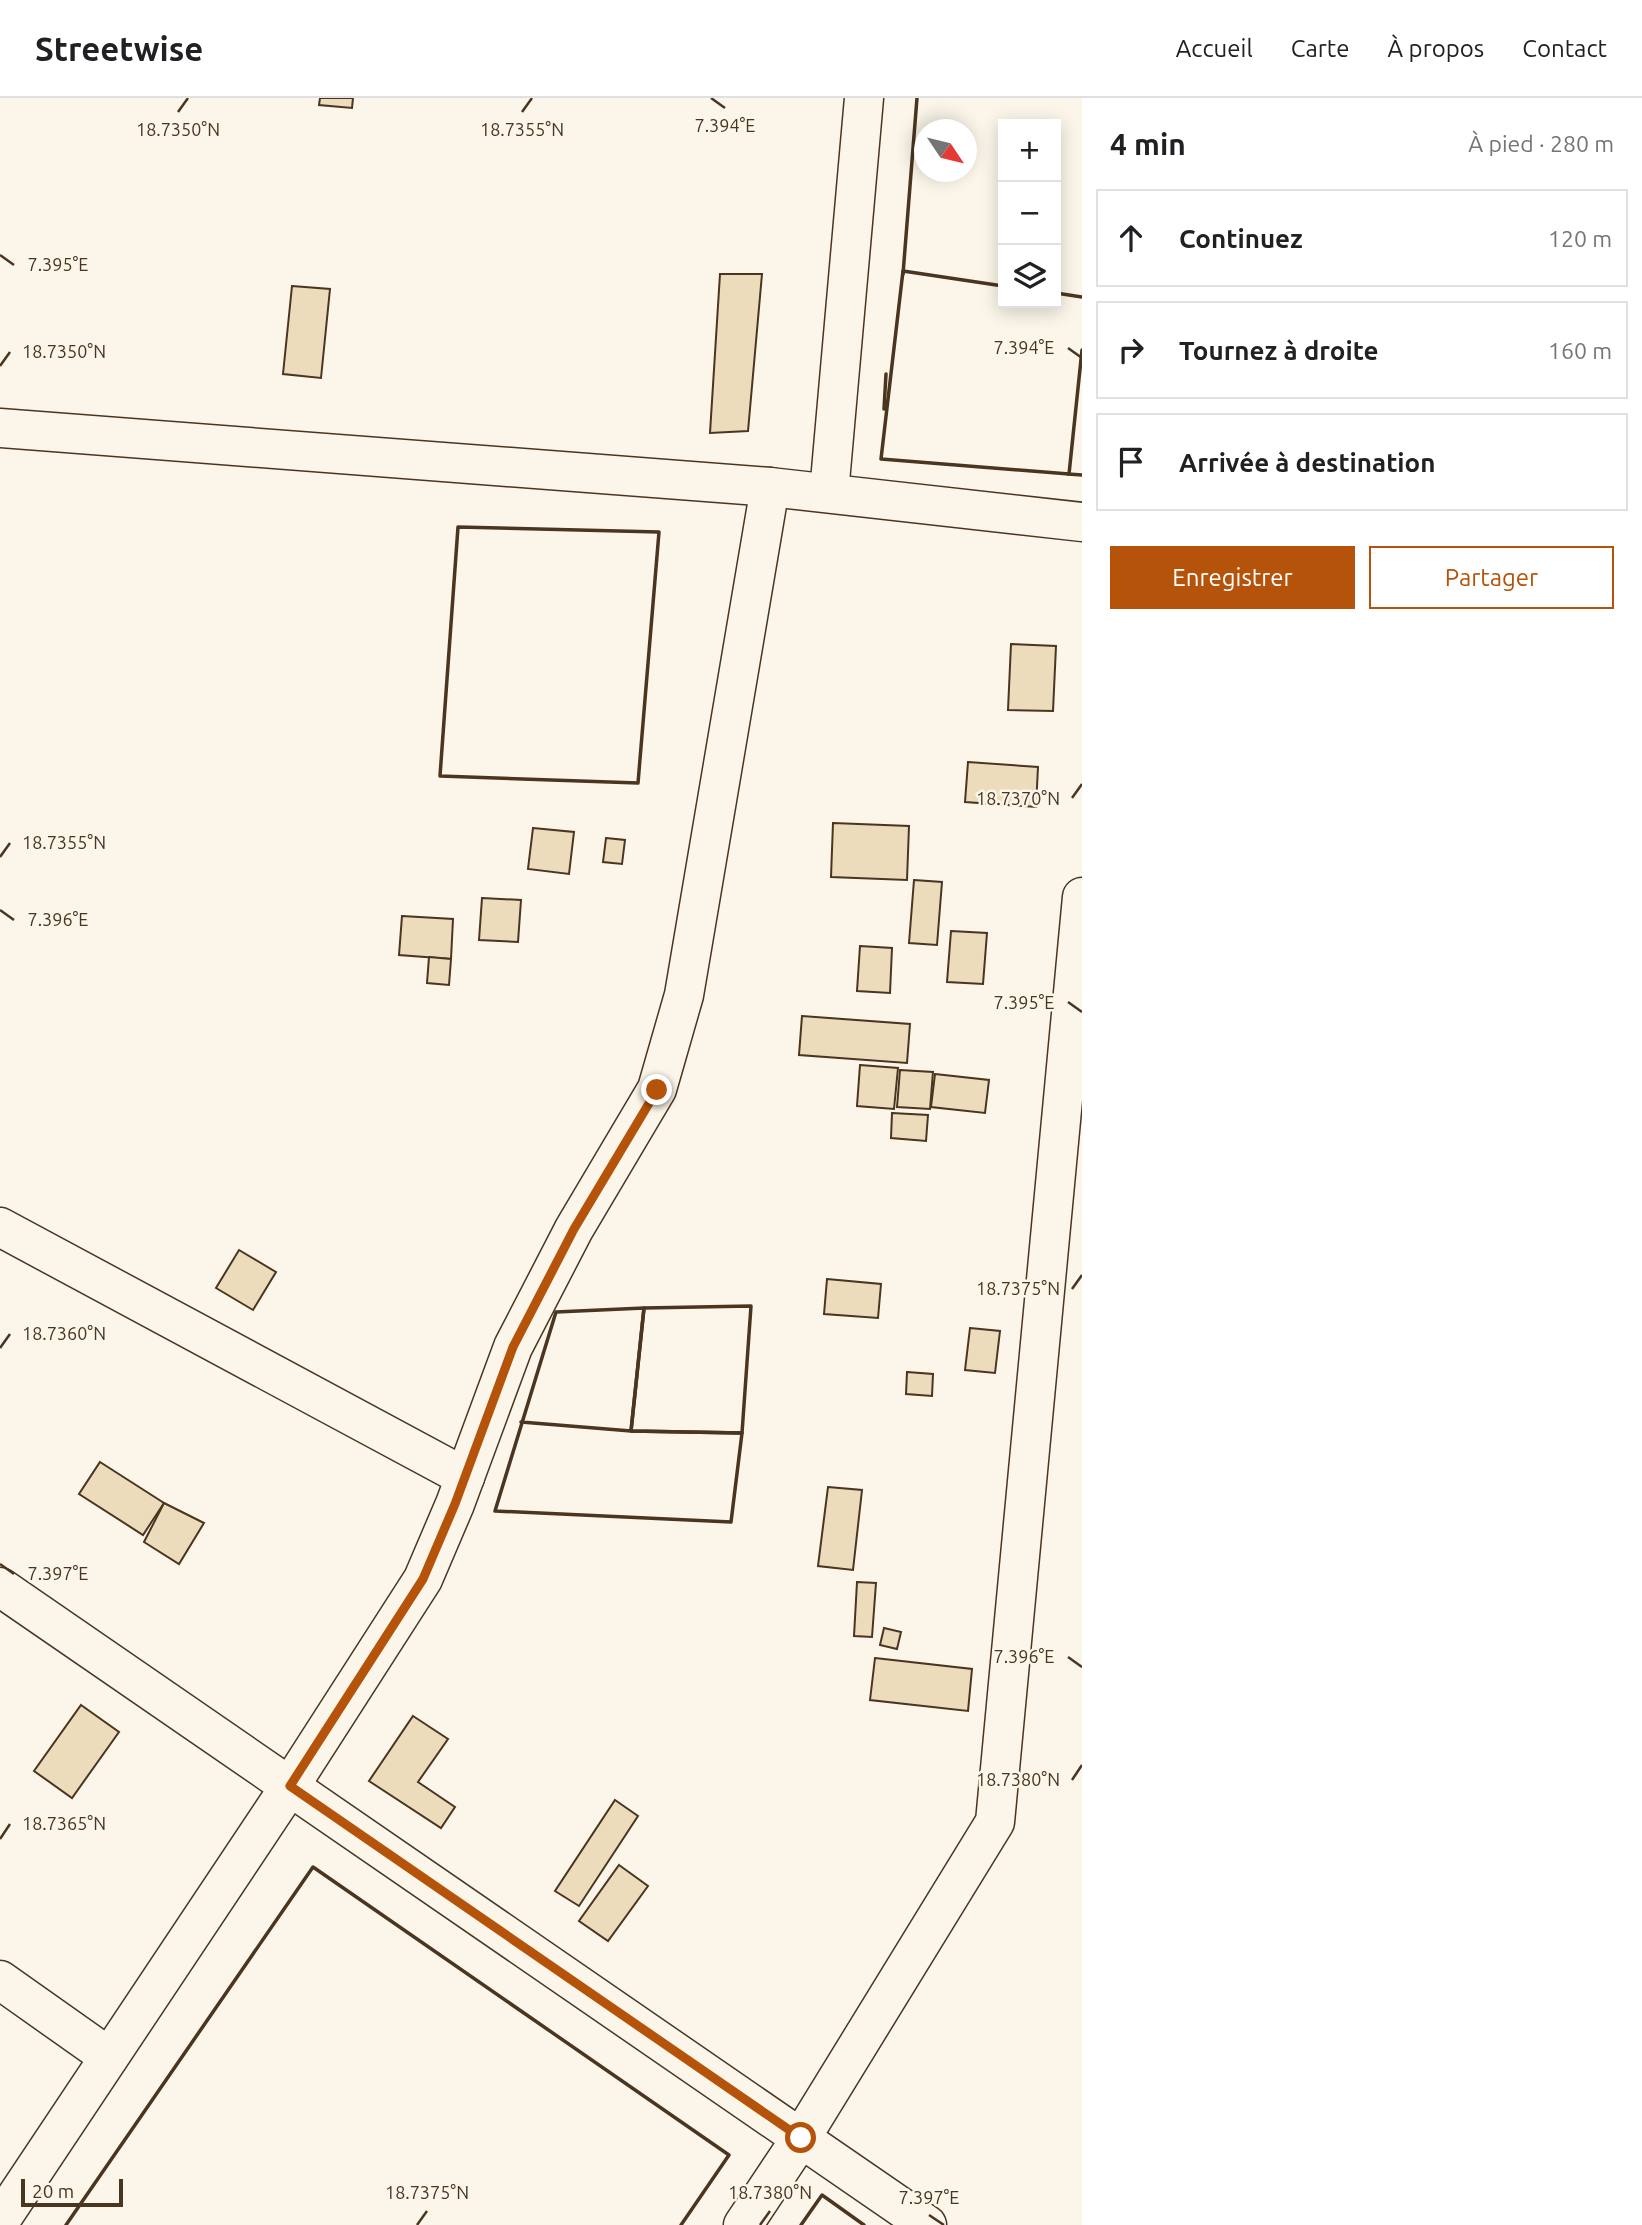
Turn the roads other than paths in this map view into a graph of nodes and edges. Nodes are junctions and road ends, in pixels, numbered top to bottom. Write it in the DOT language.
graph roads {
  1 [pos="864,98"];
  2 [pos="0,428"];
  3 [pos="770,487"];
  4 [pos="829,493"];
  5 [pos="1082,522"];
  6 [pos="1082,897"];
  7 [pos="0,1227"];
  8 [pos="465,1477"];
  9 [pos="0,1587"];
  10 [pos="290,1786"];
  11 [pos="0,1980"];
  12 [pos="109,2057"];
  13 [pos="801,2138"];
  14 [pos="0,2221"];
  15 [pos="743,2225"];
  16 [pos="927,2225"];
  1 -- 4 [label="street"];
  2 -- 3 [label="street"];
  3 -- 4 [label="street"];
  3 -- 8 [label="street"];
  4 -- 5 [label="street"];
  6 -- 13 [label="street"];
  7 -- 8 [label="street"];
  8 -- 10 [label="street"];
  9 -- 10 [label="street"];
  10 -- 12 [label="street"];
  10 -- 13 [label="street"];
  11 -- 12 [label="street"];
  12 -- 14 [label="street"];
  13 -- 15 [label="street"];
  13 -- 16 [label="street"];
}
